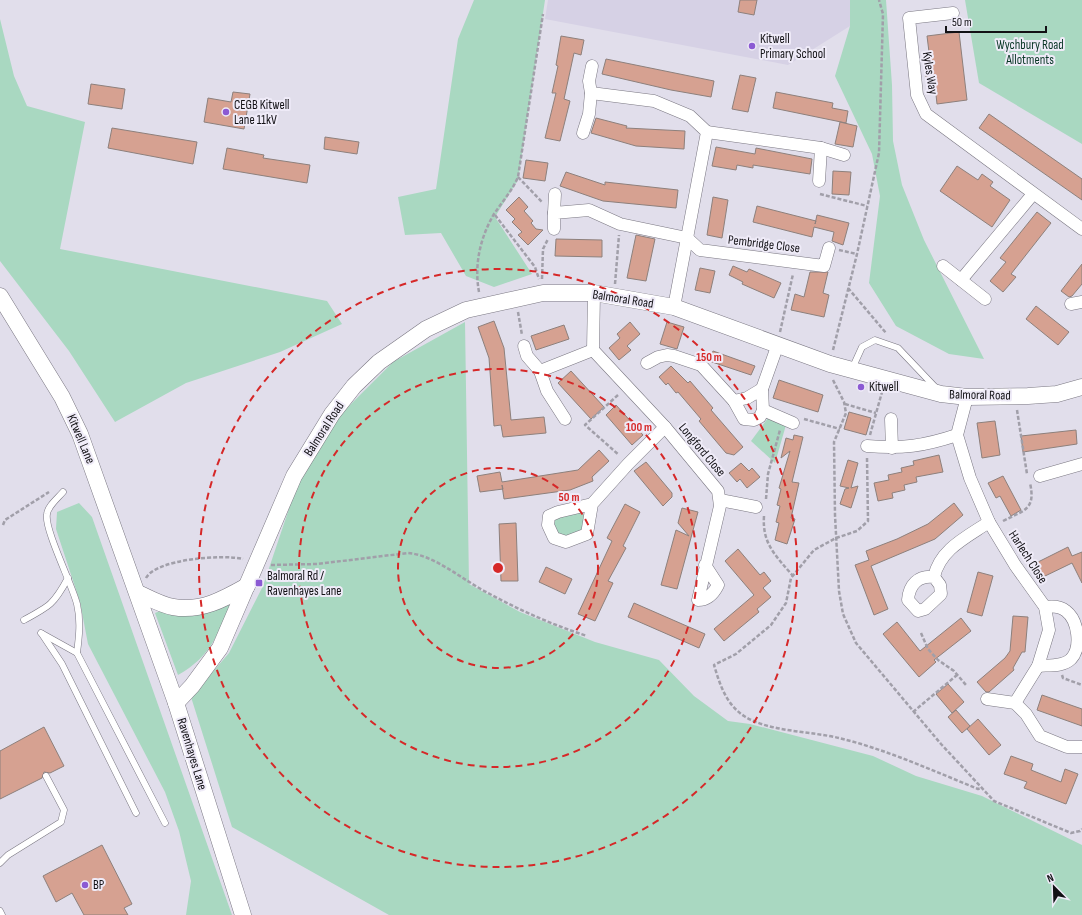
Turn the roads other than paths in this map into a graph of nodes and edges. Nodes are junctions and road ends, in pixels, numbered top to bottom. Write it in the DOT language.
graph roads {
  1 [pos="953,13"];
  2 [pos="592,66"];
  3 [pos="591,93"];
  4 [pos="707,132"];
  5 [pos="583,133"];
  6 [pos="821,148"];
  7 [pos="844,155"];
  8 [pos="819,181"];
  9 [pos="555,194"];
  10 [pos="1033,194"];
  11 [pos="554,213"];
  12 [pos="554,229"];
  13 [pos="1082,230"];
  14 [pos="687,238"];
  15 [pos="829,248"];
  16 [pos="943,266"];
  17 [pos="961,280"];
  18 [pos="594,293"];
  19 [pos="0,296"];
  20 [pos="985,299"];
  21 [pos="674,308"];
  22 [pos="778,344"];
  23 [pos="524,346"];
  24 [pos="593,350"];
  25 [pos="647,363"];
  26 [pos="852,370"];
  27 [pos="540,371"];
  28 [pos="1082,387"];
  29 [pos="762,389"];
  30 [pos="941,394"];
  31 [pos="967,397"];
  32 [pos="734,401"];
  33 [pos="763,410"];
  34 [pos="566,419"];
  35 [pos="891,419"];
  36 [pos="788,421"];
  37 [pos="665,427"];
  38 [pos="957,435"];
  39 [pos="867,446"];
  40 [pos="892,448"];
  41 [pos="1082,464"];
  42 [pos="1034,478"];
  43 [pos="63,492"];
  44 [pos="720,500"];
  45 [pos="592,504"];
  46 [pos="762,507"];
  47 [pos="991,524"];
  48 [pos="705,565"];
  49 [pos="934,577"];
  50 [pos="68,578"];
  51 [pos="247,586"];
  52 [pos="138,593"];
  53 [pos="1045,606"];
  54 [pos="24,620"];
  55 [pos="77,653"];
  56 [pos="1038,666"];
  57 [pos="987,700"];
  58 [pos="176,703"];
  59 [pos="1015,703"];
  60 [pos="1082,747"];
  61 [pos="46,776"];
  62 [pos="136,813"];
  63 [pos="164,823"];
  64 [pos="0,863"];
  65 [pos="0,911"];
  66 [pos="2,915"];
  67 [pos="243,915"];
  1 -- 10 [label="street, Kyles Way"];
  2 -- 3 [label="street"];
  3 -- 4 [label="street"];
  3 -- 5 [label="street"];
  4 -- 6 [label="street"];
  4 -- 14 [label="street"];
  6 -- 7 [label="street"];
  6 -- 8 [label="street"];
  9 -- 11 [label="street"];
  10 -- 13 [label="street, Kyles Way"];
  10 -- 17 [label="street"];
  11 -- 12 [label="street"];
  11 -- 14 [label="street, Pembridge Close"];
  14 -- 15 [label="street, Pembridge Close"];
  14 -- 21 [label="street"];
  16 -- 17 [label="street"];
  17 -- 20 [label="street"];
  18 -- 21 [label="street, Balmoral Road"];
  18 -- 24 [label="street"];
  18 -- 51 [label="street, Balmoral Road"];
  19 -- 52 [label="street, Kitwell Lane"];
  21 -- 22 [label="street, Balmoral Road"];
  22 -- 26 [label="street, Balmoral Road"];
  22 -- 29 [label="street"];
  23 -- 27 [label="street"];
  24 -- 27 [label="street"];
  24 -- 37 [label="street, Longford Close"];
  25 -- 32 [label="street"];
  26 -- 30 [label="street, Balmoral Road"];
  26 -- 30 [label="lane"];
  27 -- 34 [label="street"];
  28 -- 31 [label="street, Balmoral Road"];
  29 -- 32 [label="street"];
  29 -- 33 [label="street"];
  30 -- 31 [label="street, Balmoral Road"];
  31 -- 38 [label="street"];
  32 -- 33 [label="street"];
  33 -- 36 [label="street"];
  35 -- 40 [label="street"];
  37 -- 44 [label="street, Longford Close"];
  37 -- 45 [label="street"];
  38 -- 40 [label="street"];
  38 -- 47 [label="street, Harlech Close"];
  39 -- 40 [label="street"];
  41 -- 42 [label="street"];
  43 -- 50 [label="lane"];
  44 -- 46 [label="street"];
  44 -- 48 [label="street"];
  47 -- 49 [label="street"];
  47 -- 53 [label="street, Harlech Close"];
  50 -- 54 [label="lane"];
  50 -- 55 [label="lane"];
  51 -- 52 [label="street"];
  51 -- 58 [label="street, Balmoral Road"];
  52 -- 58 [label="street, Ravenhayes Lane"];
  53 -- 56 [label="street, Harlech Close"];
  53 -- 56 [label="street"];
  55 -- 62 [label="lane"];
  55 -- 63 [label="lane"];
  56 -- 59 [label="street, Harlech Close"];
  57 -- 59 [label="street"];
  58 -- 67 [label="street, Ravenhayes Lane"];
  59 -- 60 [label="street"];
  61 -- 64 [label="lane"];
  65 -- 66 [label="lane"];
}
